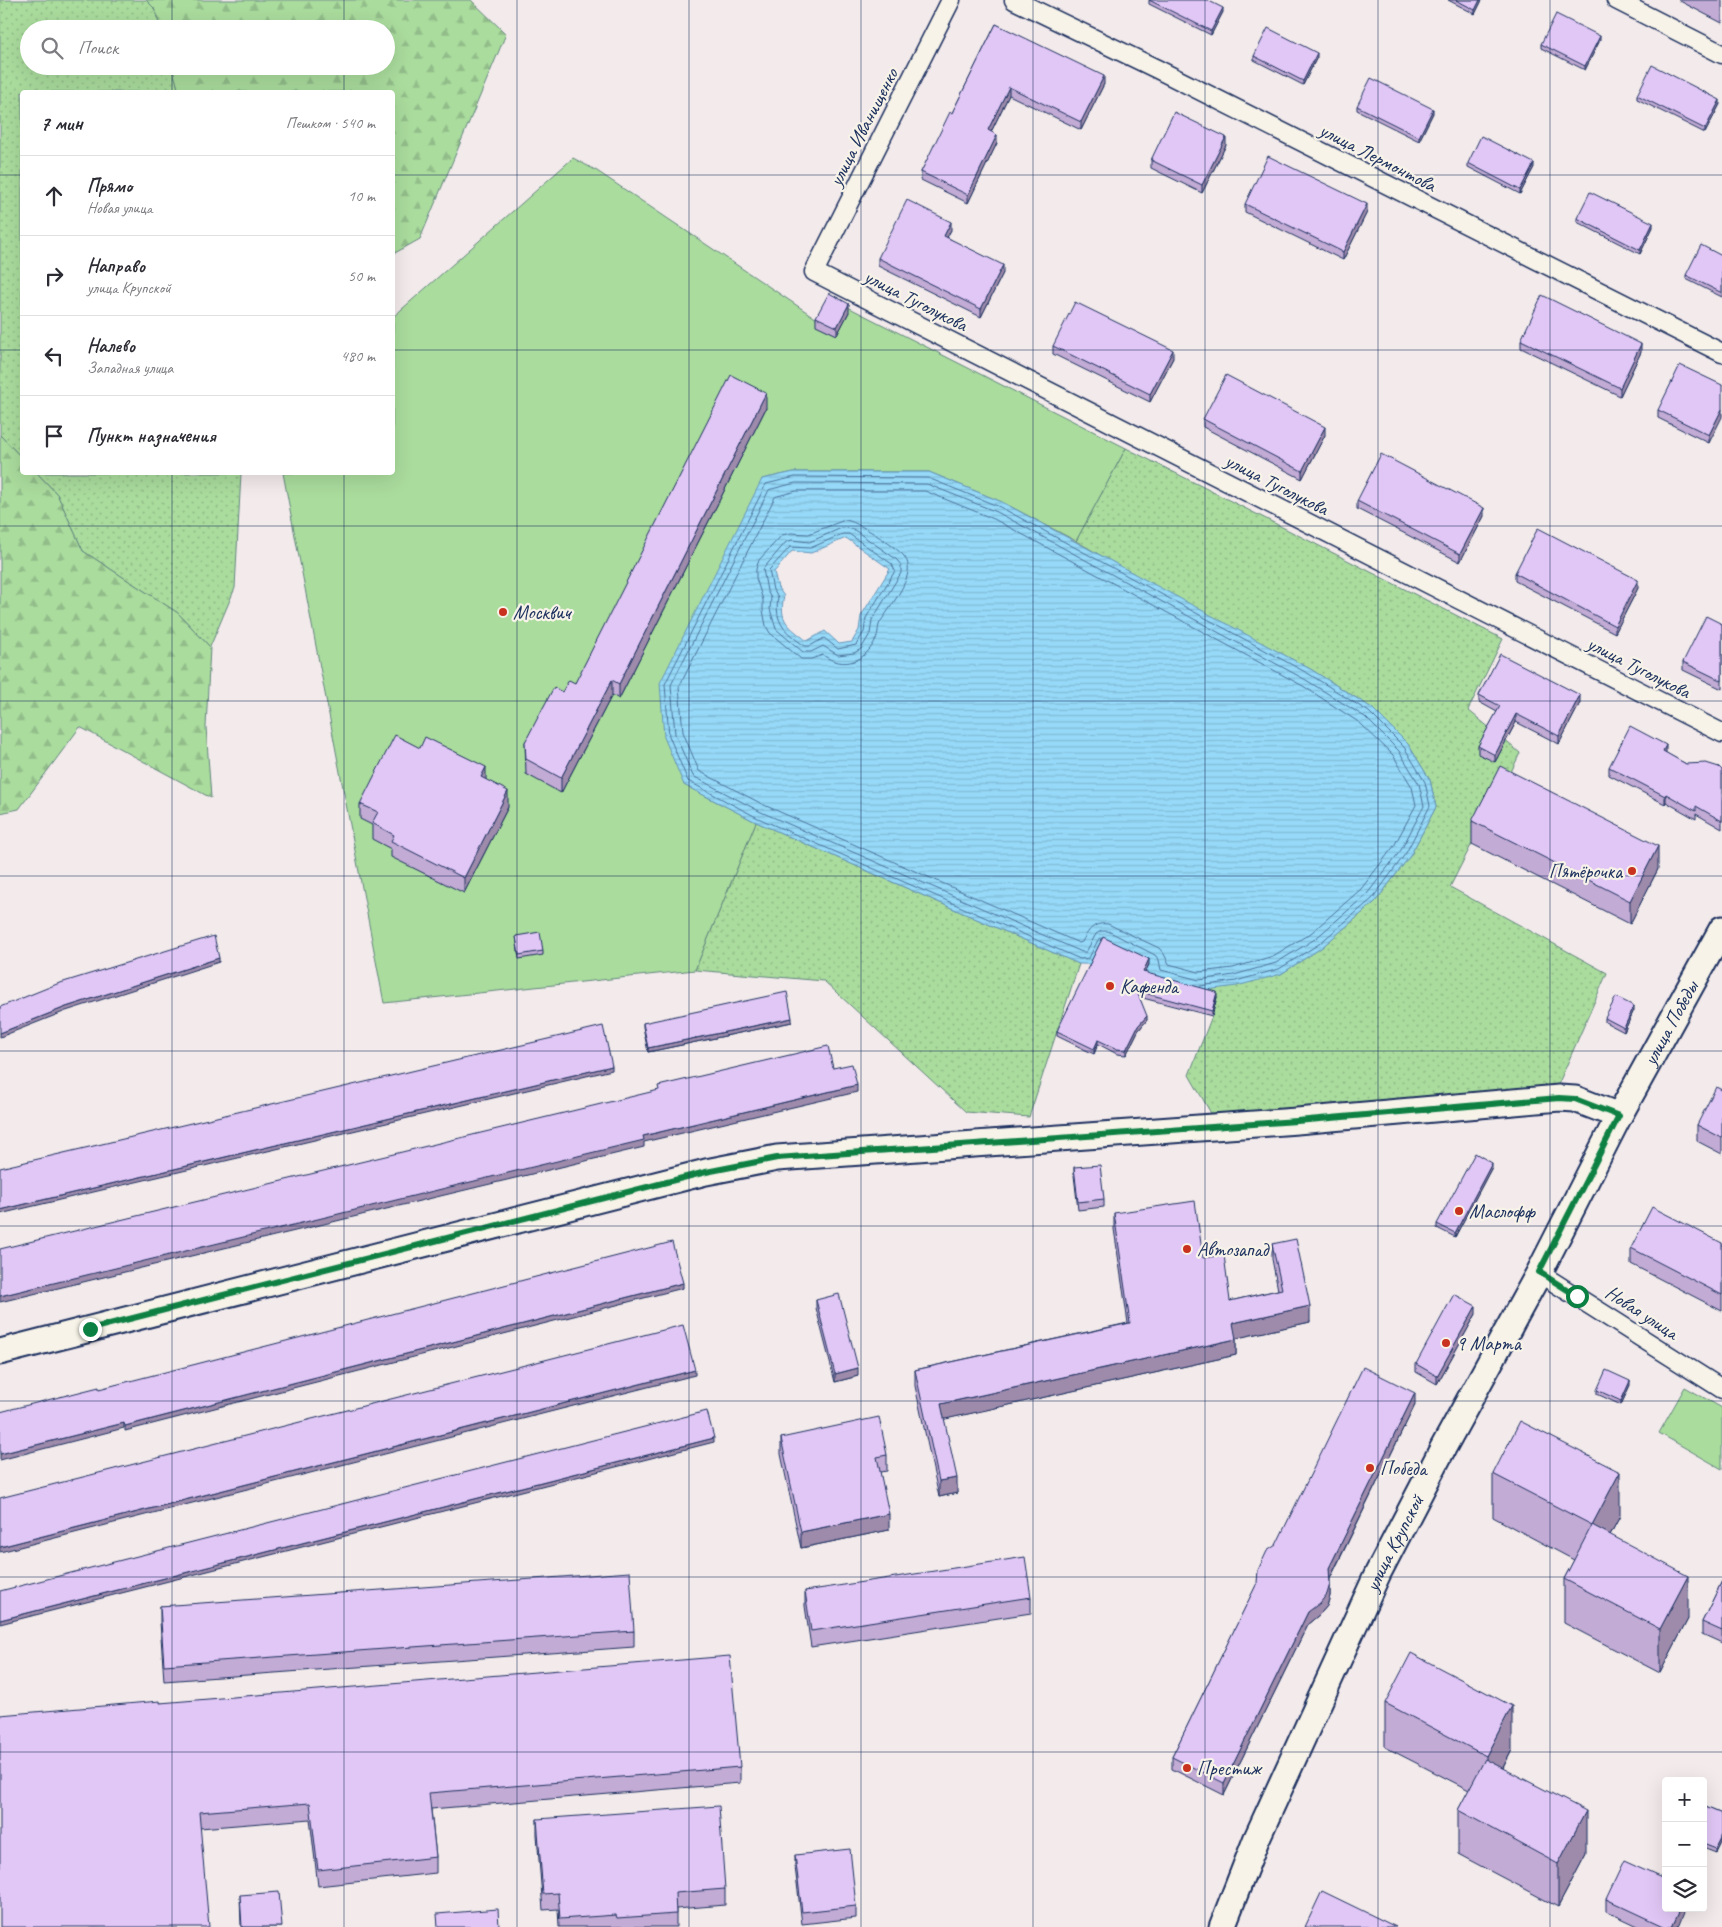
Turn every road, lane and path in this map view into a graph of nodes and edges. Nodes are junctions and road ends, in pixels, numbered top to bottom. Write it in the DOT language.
graph roads {
  1 [pos="950,0"];
  2 [pos="1014,0"];
  3 [pos="1616,0"];
  4 [pos="1722,54"];
  5 [pos="814,272"];
  6 [pos="1722,353"];
  7 [pos="1722,733"];
  8 [pos="1722,929"];
  9 [pos="1619,1116"];
  10 [pos="1539,1272"];
  11 [pos="0,1352"];
  12 [pos="1722,1389"];
  13 [pos="1222,1927"];
  1 -- 5 [label="street, улица Иванищенко"];
  2 -- 6 [label="street, улица Лермонтова"];
  3 -- 4 [label="street"];
  5 -- 7 [label="street, улица Туголукова"];
  8 -- 9 [label="street, улица Победы"];
  9 -- 10 [label="street, улица Крупской"];
  9 -- 11 [label="street"];
  10 -- 12 [label="street, Новая улица"];
  10 -- 13 [label="street, улица Крупской"];
}
